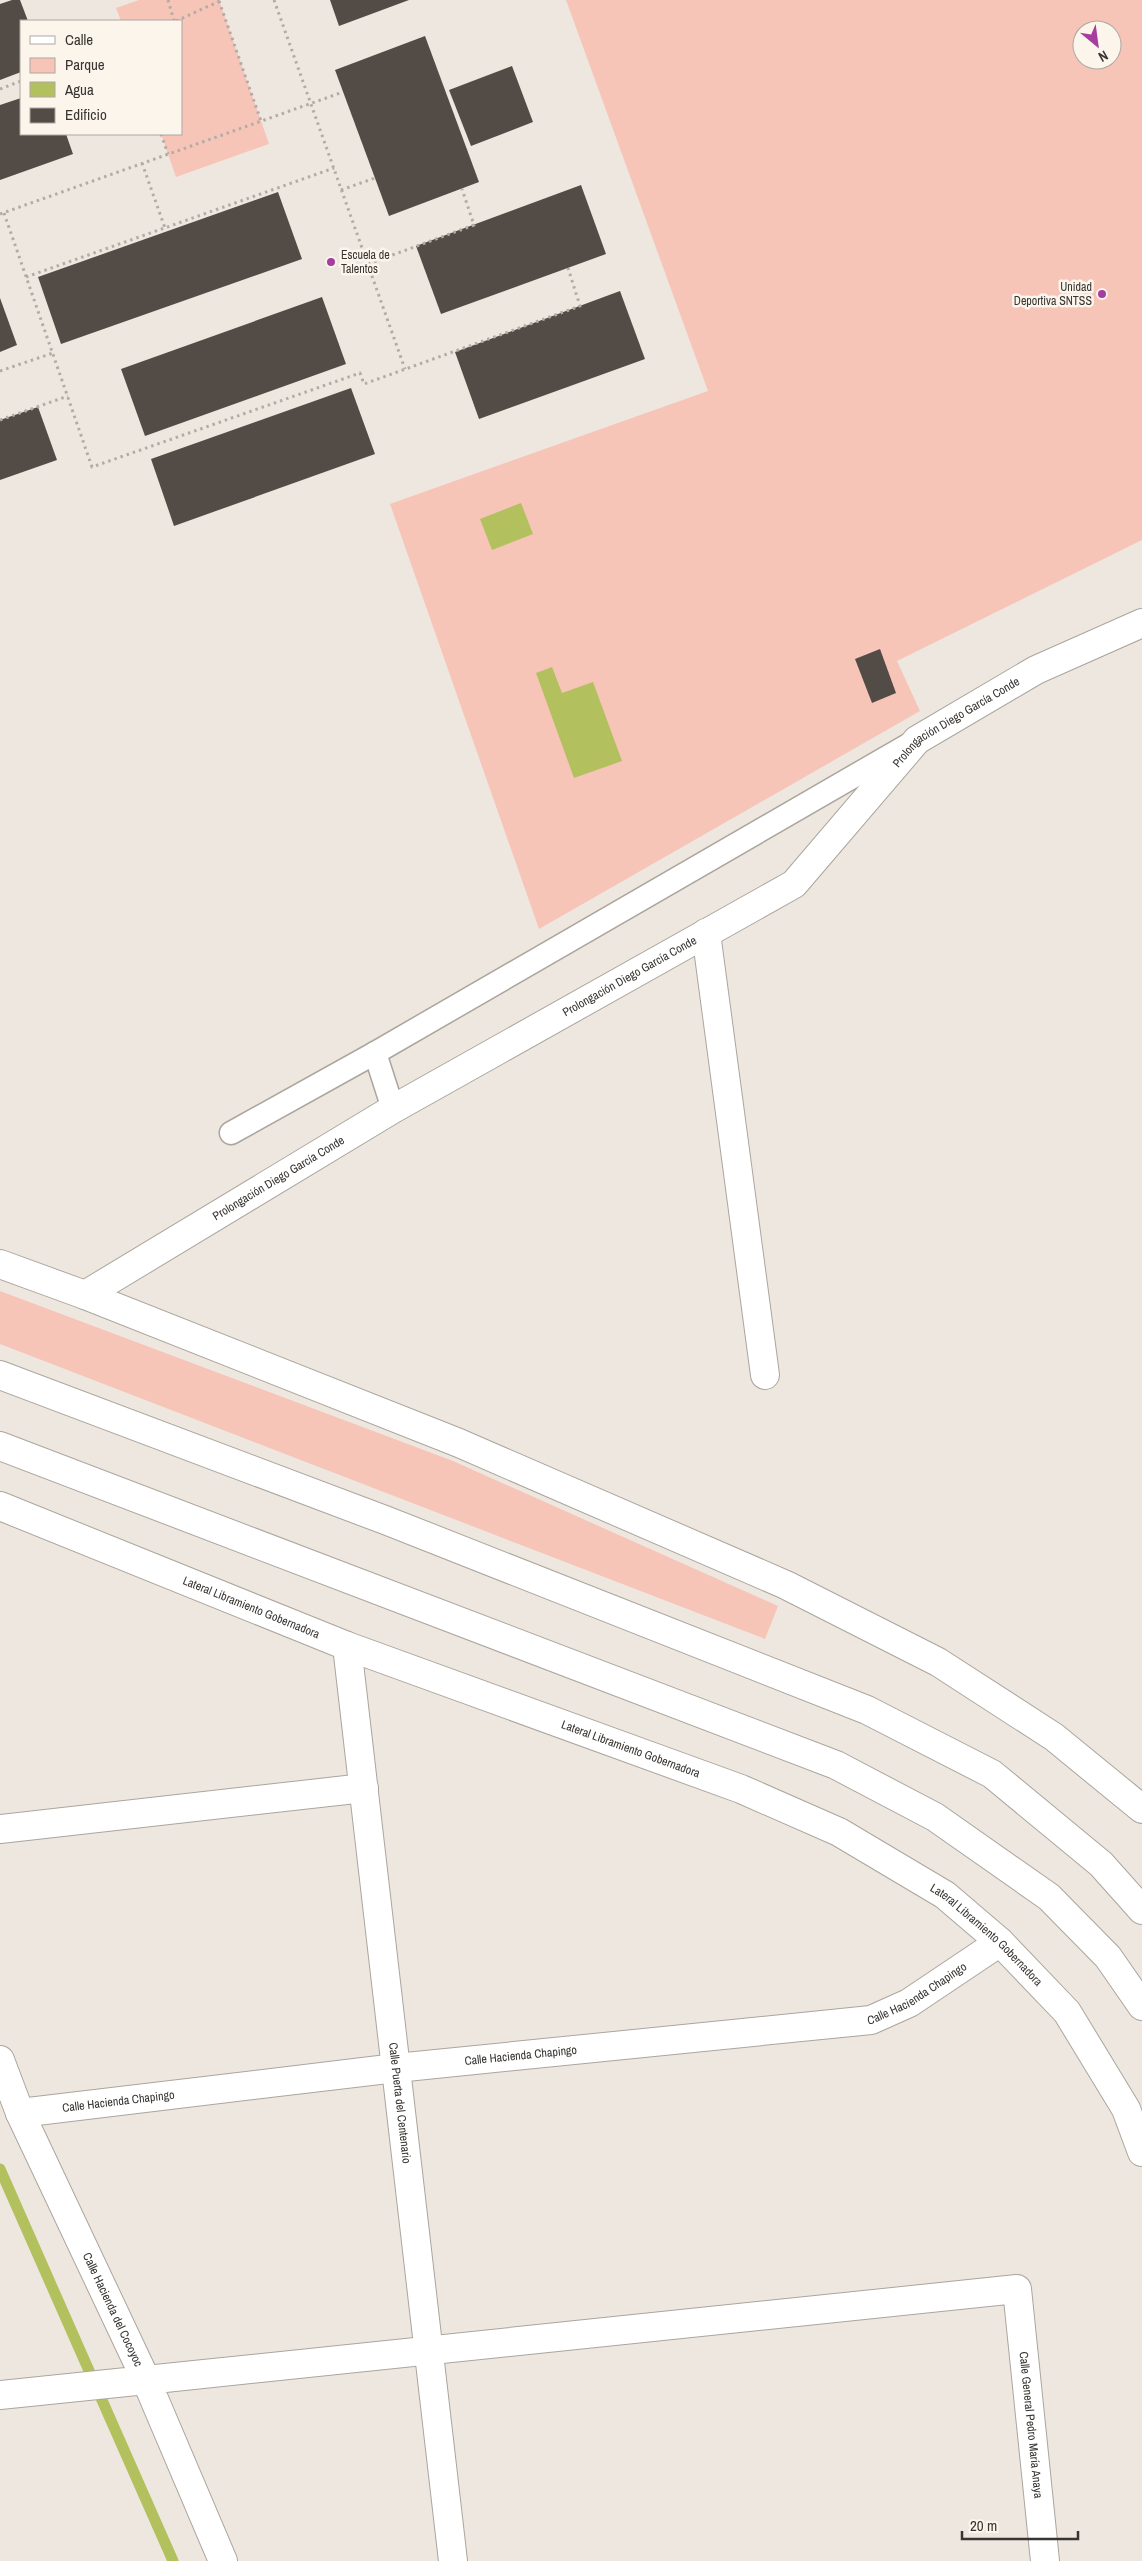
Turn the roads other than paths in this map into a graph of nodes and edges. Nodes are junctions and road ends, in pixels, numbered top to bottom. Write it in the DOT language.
graph roads {
  1 [pos="1142,622"];
  2 [pos="917,740"];
  3 [pos="706,933"];
  4 [pos="375,1053"];
  5 [pos="393,1109"];
  6 [pos="231,1133"];
  7 [pos="0,1264"];
  8 [pos="85,1295"];
  9 [pos="765,1374"];
  10 [pos="0,1375"];
  11 [pos="0,1446"];
  12 [pos="0,1506"];
  13 [pos="347,1646"];
  14 [pos="364,1788"];
  15 [pos="1142,1809"];
  16 [pos="0,1829"];
  17 [pos="1142,1910"];
  18 [pos="1000,1942"];
  19 [pos="1142,2006"];
  20 [pos="0,2060"];
  21 [pos="396,2068"];
  22 [pos="20,2112"];
  23 [pos="1142,2152"];
  24 [pos="429,2351"];
  25 [pos="146,2380"];
  26 [pos="0,2395"];
  27 [pos="223,2561"];
  28 [pos="453,2561"];
  29 [pos="1042,2561"];
  1 -- 2 [label="main road, Prolongación Diego García Conde"];
  2 -- 3 [label="main road, Prolongación Diego García Conde"];
  2 -- 4 [label="lane"];
  3 -- 5 [label="main road, Prolongación Diego García Conde"];
  3 -- 9 [label="main road"];
  4 -- 5 [label="lane"];
  4 -- 6 [label="lane"];
  5 -- 8 [label="main road, Prolongación Diego García Conde"];
  7 -- 8 [label="main road"];
  8 -- 15 [label="main road"];
  10 -- 17 [label="main road"];
  11 -- 19 [label="main road"];
  12 -- 13 [label="main road, Lateral Libramiento Gobernadora"];
  13 -- 14 [label="main road, Calle Puerta del Centenario"];
  13 -- 18 [label="main road, Lateral Libramiento Gobernadora"];
  14 -- 16 [label="main road"];
  14 -- 21 [label="main road, Calle Puerta del Centenario"];
  18 -- 21 [label="main road, Calle Hacienda Chapingo"];
  18 -- 23 [label="main road, Lateral Libramiento Gobernadora"];
  20 -- 22 [label="main road, Calle Hacienda del Cocoyoc"];
  21 -- 22 [label="main road, Calle Hacienda Chapingo"];
  21 -- 24 [label="main road, Calle Puerta del Centenario"];
  22 -- 25 [label="main road, Calle Hacienda del Cocoyoc"];
  24 -- 25 [label="main road"];
  24 -- 28 [label="main road, Calle Puerta del Centenario"];
  24 -- 29 [label="main road, Calle General Pedro María Anaya"];
  25 -- 26 [label="main road"];
  25 -- 27 [label="main road, Calle Hacienda del Cocoyoc"];
}
